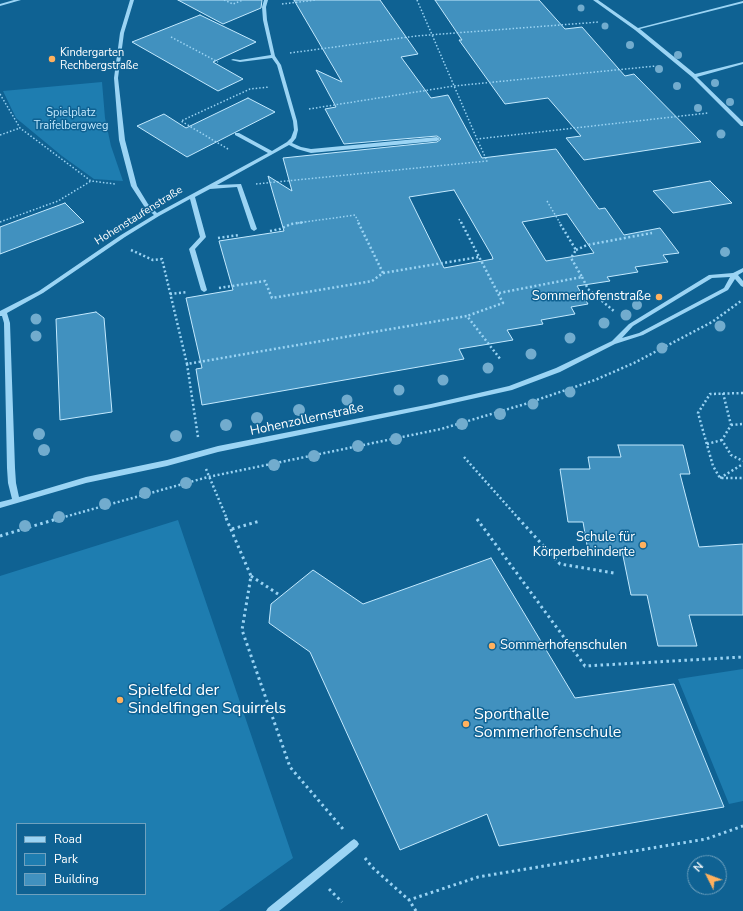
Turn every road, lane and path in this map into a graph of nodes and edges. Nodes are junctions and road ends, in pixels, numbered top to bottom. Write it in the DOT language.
graph roads {
  1 [pos="19,0"];
  2 [pos="132,0"];
  3 [pos="224,0"];
  4 [pos="243,0"];
  5 [pos="266,0"];
  6 [pos="316,0"];
  7 [pos="417,0"];
  8 [pos="594,0"];
  9 [pos="743,2"];
  10 [pos="0,5"];
  11 [pos="264,7"];
  12 [pos="621,18"];
  13 [pos="637,29"];
  14 [pos="432,34"];
  15 [pos="274,56"];
  16 [pos="233,60"];
  17 [pos="678,62"];
  18 [pos="743,63"];
  19 [pos="694,76"];
  20 [pos="285,85"];
  21 [pos="454,86"];
  22 [pos="0,94"];
  23 [pos="729,110"];
  24 [pos="293,112"];
  25 [pos="743,124"];
  26 [pos="20,128"];
  27 [pos="0,134"];
  28 [pos="236,134"];
  29 [pos="437,139"];
  30 [pos="477,139"];
  31 [pos="289,143"];
  32 [pos="272,153"];
  33 [pos="253,163"];
  34 [pos="91,181"];
  35 [pos="239,185"];
  36 [pos="134,186"];
  37 [pos="207,187"];
  38 [pos="192,196"];
  39 [pos="547,201"];
  40 [pos="158,215"];
  41 [pos="459,218"];
  42 [pos="0,222"];
  43 [pos="254,229"];
  44 [pos="267,231"];
  45 [pos="652,233"];
  46 [pos="239,235"];
  47 [pos="200,240"];
  48 [pos="114,243"];
  49 [pos="576,250"];
  50 [pos="479,257"];
  51 [pos="743,270"];
  52 [pos="383,273"];
  53 [pos="734,275"];
  54 [pos="582,277"];
  55 [pos="743,285"];
  56 [pos="204,290"];
  57 [pos="499,293"];
  58 [pos="170,294"];
  59 [pos="615,312"];
  60 [pos="2,313"];
  61 [pos="467,316"];
  62 [pos="613,343"];
  63 [pos="501,360"];
  64 [pos="187,364"];
  65 [pos="723,393"];
  66 [pos="743,393"];
  67 [pos="731,424"];
  68 [pos="743,424"];
  69 [pos="722,440"];
  70 [pos="707,444"];
  71 [pos="202,453"];
  72 [pos="464,457"];
  73 [pos="743,462"];
  74 [pos="720,478"];
  75 [pos="743,478"];
  76 [pos="16,500"];
  77 [pos="0,505"];
  78 [pos="477,518"];
  79 [pos="260,521"];
  80 [pos="232,529"];
  81 [pos="614,573"];
  82 [pos="251,576"];
  83 [pos="281,596"];
  84 [pos="743,657"];
  85 [pos="743,826"];
  86 [pos="354,844"];
  87 [pos="409,900"];
  88 [pos="271,911"];
  89 [pos="416,911"];
  1 -- 10 [label="street"];
  2 -- 36 [label="street"];
  3 -- 4 [label="path"];
  5 -- 11 [label="street"];
  6 -- 11 [label="path"];
  7 -- 14 [label="path"];
  8 -- 12 [label="street"];
  9 -- 13 [label="street"];
  11 -- 15 [label="street"];
  12 -- 13 [label="street"];
  12 -- 14 [label="path"];
  13 -- 17 [label="street"];
  14 -- 15 [label="path"];
  14 -- 21 [label="path"];
  15 -- 16 [label="street"];
  15 -- 20 [label="street"];
  17 -- 19 [label="street"];
  17 -- 21 [label="path"];
  18 -- 19 [label="street"];
  19 -- 23 [label="street"];
  20 -- 24 [label="street"];
  20 -- 33 [label="path"];
  21 -- 24 [label="path"];
  21 -- 30 [label="path"];
  22 -- 26 [label="path"];
  23 -- 25 [label="street"];
  23 -- 30 [label="path"];
  24 -- 31 [label="street"];
  26 -- 27 [label="path"];
  26 -- 34 [label="path"];
  28 -- 32 [label="street"];
  29 -- 31 [label="street"];
  30 -- 35 [label="path"];
  31 -- 32 [label="street, Hohenstaufenstraße"];
  32 -- 33 [label="street, Hohenstaufenstraße"];
  33 -- 37 [label="street, Hohenstaufenstraße"];
  34 -- 36 [label="path"];
  34 -- 42 [label="path"];
  35 -- 37 [label="street"];
  35 -- 43 [label="street"];
  36 -- 40 [label="street"];
  37 -- 38 [label="street, Hohenstaufenstraße"];
  38 -- 40 [label="street, Hohenstaufenstraße"];
  38 -- 47 [label="street"];
  39 -- 49 [label="path"];
  40 -- 48 [label="street, Hohenstaufenstraße"];
  41 -- 50 [label="path"];
  44 -- 52 [label="path"];
  45 -- 49 [label="path"];
  46 -- 47 [label="path"];
  47 -- 56 [label="street"];
  48 -- 58 [label="path"];
  48 -- 60 [label="street, Hohenstaufenstraße"];
  49 -- 54 [label="path"];
  50 -- 52 [label="path"];
  50 -- 57 [label="path"];
  51 -- 53 [label="street, Hohenzollernstraße"];
  52 -- 56 [label="path"];
  53 -- 55 [label="street"];
  53 -- 62 [label="street, Hohenzollernstraße"];
  53 -- 62 [label="street, Hohenzollernstraße"];
  54 -- 57 [label="path"];
  54 -- 59 [label="path"];
  56 -- 58 [label="path"];
  57 -- 61 [label="path"];
  58 -- 64 [label="path"];
  60 -- 76 [label="street"];
  61 -- 63 [label="path"];
  61 -- 64 [label="path"];
  62 -- 71 [label="street, Hohenzollernstraße"];
  64 -- 71 [label="path"];
  65 -- 66 [label="path"];
  65 -- 67 [label="path"];
  65 -- 70 [label="path"];
  67 -- 68 [label="path"];
  67 -- 69 [label="path"];
  69 -- 70 [label="path"];
  69 -- 73 [label="path"];
  70 -- 74 [label="path"];
  71 -- 76 [label="street, Hohenzollernstraße"];
  71 -- 80 [label="path"];
  72 -- 81 [label="path"];
  73 -- 74 [label="path"];
  74 -- 75 [label="path"];
  76 -- 77 [label="street, Hohenzollernstraße"];
  78 -- 84 [label="path"];
  79 -- 80 [label="path"];
  80 -- 82 [label="path"];
  82 -- 83 [label="path"];
  82 -- 86 [label="path"];
  85 -- 87 [label="path"];
  86 -- 87 [label="path"];
  86 -- 88 [label="street"];
  87 -- 89 [label="path"];
}
